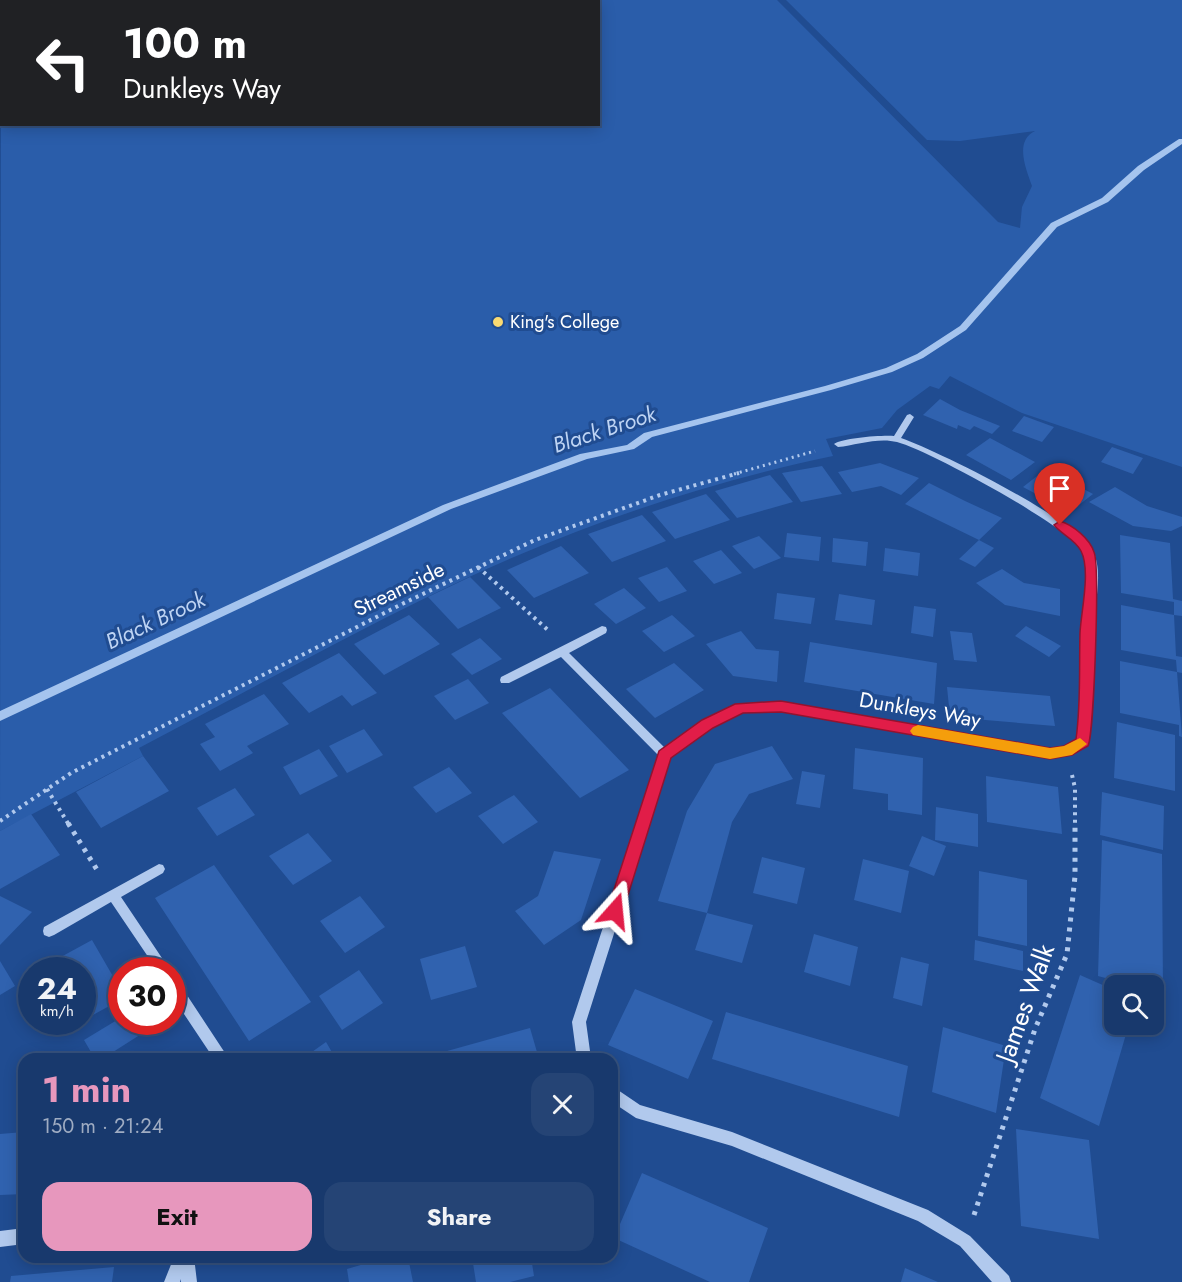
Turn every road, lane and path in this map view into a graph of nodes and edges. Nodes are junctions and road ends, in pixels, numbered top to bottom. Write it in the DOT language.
graph roads {
  1 [pos="910,417"];
  2 [pos="896,439"];
  3 [pos="837,444"];
  4 [pos="478,567"];
  5 [pos="602,630"];
  6 [pos="566,650"];
  7 [pos="505,680"];
  8 [pos="665,755"];
  9 [pos="1071,771"];
  10 [pos="47,789"];
  11 [pos="0,821"];
  12 [pos="159,869"];
  13 [pos="113,895"];
  14 [pos="49,931"];
  15 [pos="155,957"];
  16 [pos="186,1005"];
  17 [pos="218,1053"];
  18 [pos="584,1053"];
  19 [pos="618,1098"];
  20 [pos="18,1237"];
  21 [pos="0,1239"];
  22 [pos="965,1241"];
  23 [pos="180,1263"];
  24 [pos="187,1263"];
  25 [pos="172,1282"];
  26 [pos="189,1282"];
  27 [pos="1003,1282"];
  1 -- 2 [label="street"];
  2 -- 3 [label="street, Dunkleys Way"];
  2 -- 8 [label="street, Dunkleys Way"];
  3 -- 4 [label="path, Streamside"];
  4 -- 6 [label="path"];
  4 -- 10 [label="path, Streamside"];
  5 -- 6 [label="street"];
  6 -- 7 [label="street"];
  6 -- 8 [label="street"];
  8 -- 18 [label="street"];
  9 -- 22 [label="path, James Walk"];
  10 -- 11 [label="path, Streamside"];
  10 -- 13 [label="path"];
  12 -- 13 [label="street"];
  13 -- 14 [label="street"];
  13 -- 15 [label="street"];
  16 -- 17 [label="street"];
  19 -- 22 [label="street"];
  20 -- 21 [label="street"];
  22 -- 27 [label="street"];
  23 -- 25 [label="street"];
  24 -- 26 [label="street"];
}
